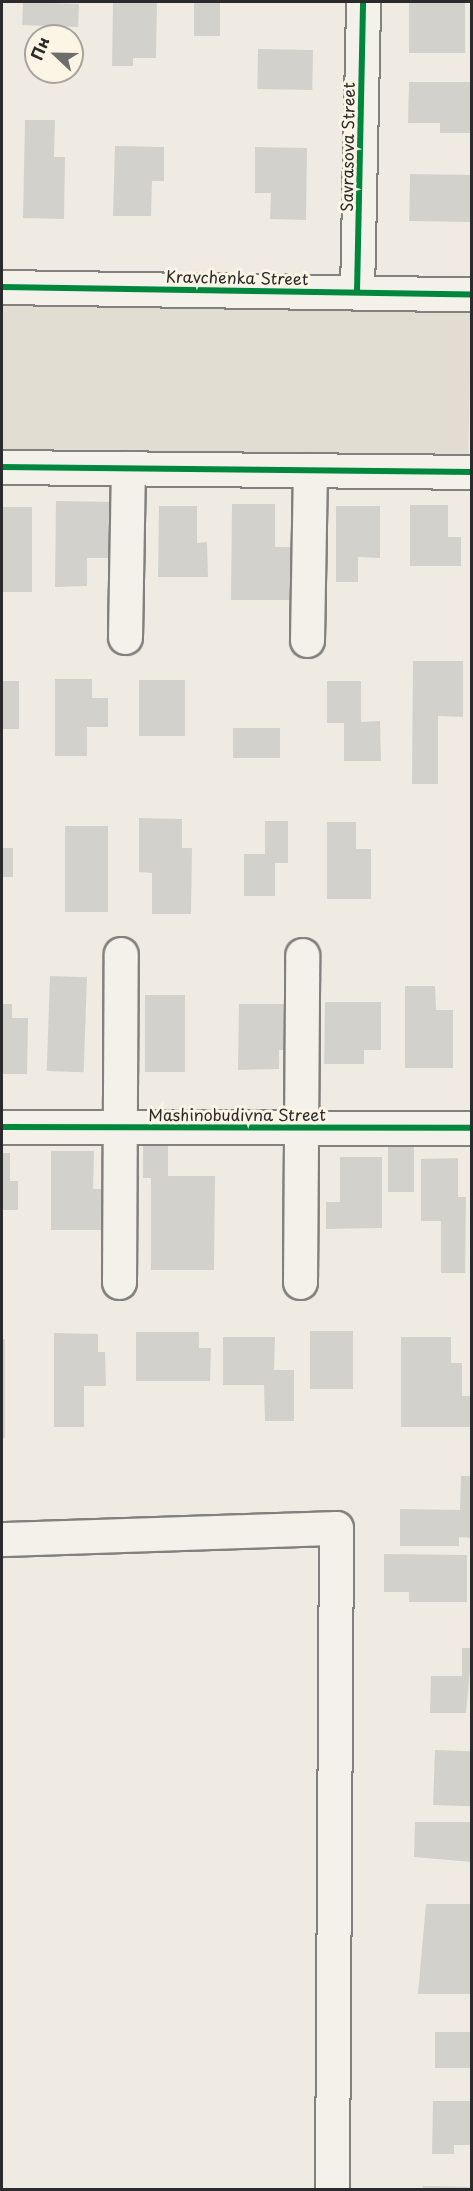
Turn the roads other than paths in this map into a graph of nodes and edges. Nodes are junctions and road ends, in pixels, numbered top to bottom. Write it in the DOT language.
graph roads {
  1 [pos="363,2"];
  2 [pos="2,287"];
  3 [pos="357,292"];
  4 [pos="471,294"];
  5 [pos="2,467"];
  6 [pos="128,468"];
  7 [pos="310,470"];
  8 [pos="471,471"];
  9 [pos="125,637"];
  10 [pos="307,640"];
  11 [pos="121,954"];
  12 [pos="302,955"];
  13 [pos="2,1127"];
  14 [pos="120,1127"];
  15 [pos="301,1128"];
  16 [pos="471,1128"];
  17 [pos="119,1282"];
  18 [pos="300,1282"];
  19 [pos="2,1539"];
  20 [pos="332,2190"];
  1 -- 3 [label="street, Savrasova Street"];
  2 -- 3 [label="street, Kravchenka Street"];
  3 -- 4 [label="street, Kravchenka Street"];
  5 -- 6 [label="street"];
  6 -- 7 [label="street"];
  6 -- 9 [label="street"];
  7 -- 8 [label="street"];
  7 -- 10 [label="street"];
  11 -- 14 [label="street"];
  12 -- 15 [label="street"];
  13 -- 14 [label="street, Mashinobudivna Street"];
  14 -- 15 [label="street, Mashinobudivna Street"];
  14 -- 17 [label="street"];
  15 -- 16 [label="street, Mashinobudivna Street"];
  15 -- 18 [label="street"];
  19 -- 20 [label="street"];
}
